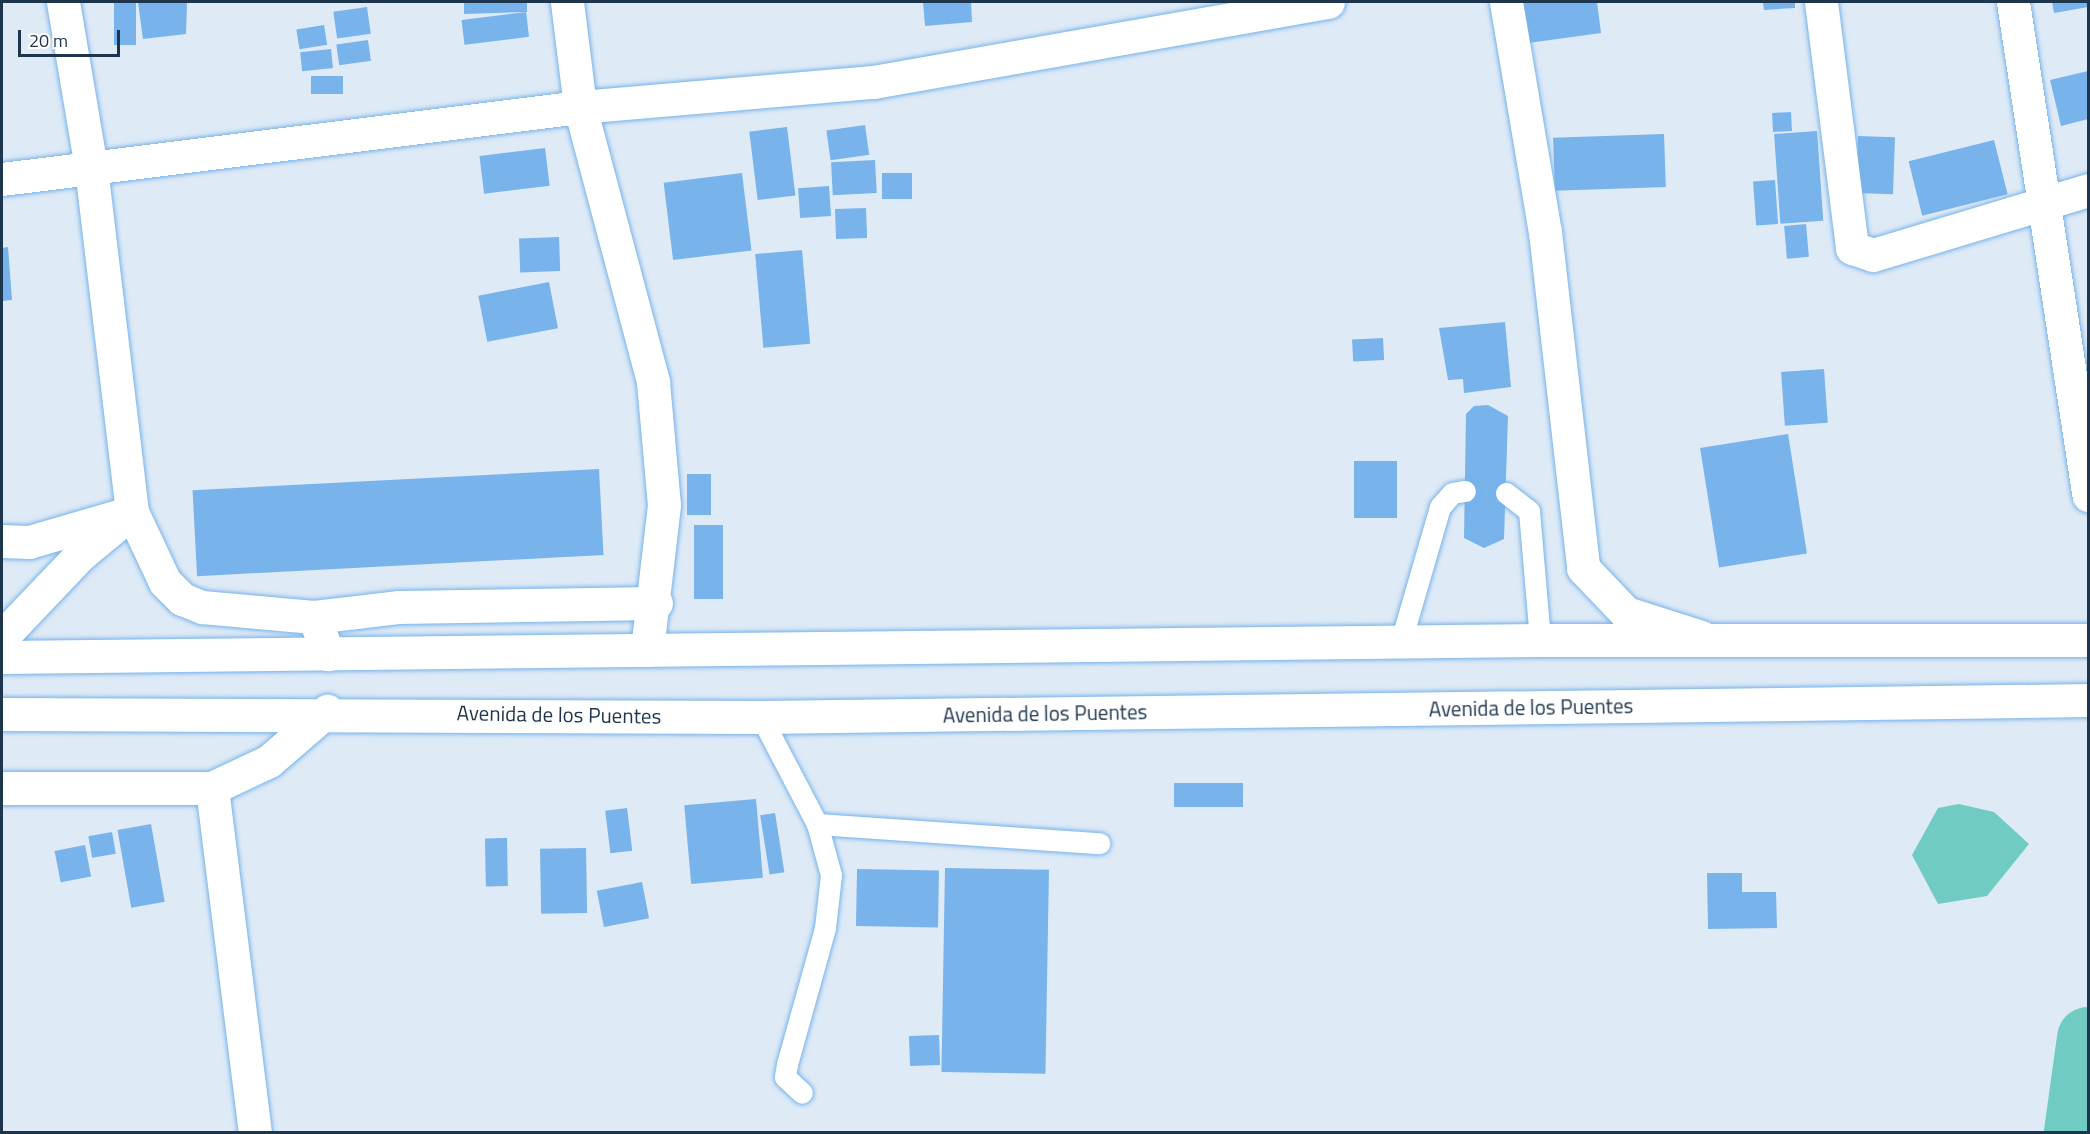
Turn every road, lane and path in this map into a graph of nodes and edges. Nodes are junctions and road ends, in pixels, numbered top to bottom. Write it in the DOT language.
graph roads {
  1 [pos="63,2"];
  2 [pos="567,2"];
  3 [pos="1328,2"];
  4 [pos="1506,2"];
  5 [pos="1821,2"];
  6 [pos="2013,2"];
  7 [pos="580,107"];
  8 [pos="91,168"];
  9 [pos="2,179"];
  10 [pos="2088,190"];
  11 [pos="2047,200"];
  12 [pos="1465,491"];
  13 [pos="1506,493"];
  14 [pos="2088,495"];
  15 [pos="132,512"];
  16 [pos="2,541"];
  17 [pos="656,603"];
  18 [pos="314,617"];
  19 [pos="2,637"];
  20 [pos="1540,640"];
  21 [pos="2088,640"];
  22 [pos="1401,641"];
  23 [pos="1720,643"];
  24 [pos="647,651"];
  25 [pos="328,654"];
  26 [pos="2,657"];
  27 [pos="2088,700"];
  28 [pos="327,711"];
  29 [pos="2,714"];
  30 [pos="761,717"];
  31 [pos="7,784"];
  32 [pos="212,788"];
  33 [pos="816,824"];
  34 [pos="1098,843"];
  35 [pos="802,1093"];
  36 [pos="255,1132"];
  1 -- 8 [label="street"];
  2 -- 7 [label="street"];
  3 -- 7 [label="street"];
  4 -- 23 [label="street"];
  5 -- 11 [label="street"];
  6 -- 11 [label="street"];
  7 -- 8 [label="street"];
  7 -- 17 [label="street"];
  8 -- 9 [label="street"];
  8 -- 15 [label="street"];
  10 -- 11 [label="street"];
  11 -- 14 [label="street"];
  12 -- 22 [label="lane"];
  13 -- 20 [label="lane"];
  15 -- 16 [label="street"];
  15 -- 18 [label="street"];
  15 -- 19 [label="street"];
  17 -- 18 [label="street"];
  17 -- 24 [label="street"];
  18 -- 25 [label="street"];
  20 -- 22 [label="street"];
  20 -- 23 [label="street"];
  21 -- 23 [label="street"];
  22 -- 24 [label="street"];
  24 -- 25 [label="street"];
  25 -- 26 [label="street"];
  27 -- 30 [label="street, Avenida de los Puentes"];
  28 -- 29 [label="street, Avenida de los Puentes"];
  28 -- 30 [label="street, Avenida de los Puentes"];
  28 -- 32 [label="street"];
  30 -- 33 [label="lane"];
  31 -- 32 [label="street"];
  32 -- 36 [label="street"];
  33 -- 34 [label="lane"];
  33 -- 35 [label="lane"];
}
